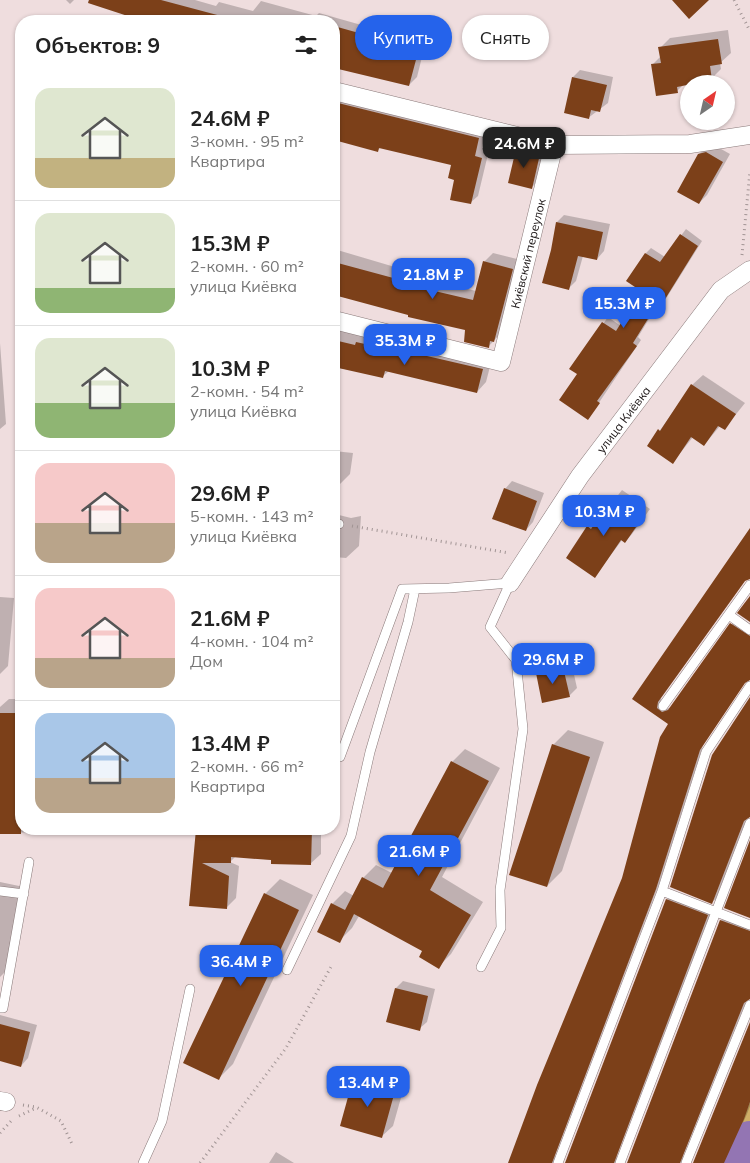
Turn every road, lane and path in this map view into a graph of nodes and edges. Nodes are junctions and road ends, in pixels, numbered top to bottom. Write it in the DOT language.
graph roads {
  1 [pos="734,0"];
  2 [pos="750,31"];
  3 [pos="340,92"];
  4 [pos="750,135"];
  5 [pos="554,145"];
  6 [pos="750,171"];
  7 [pos="745,273"];
  8 [pos="340,322"];
  9 [pos="340,524"];
  10 [pos="532,552"];
  11 [pos="510,583"];
  12 [pos="750,586"];
  13 [pos="415,588"];
  14 [pos="729,616"];
  15 [pos="750,630"];
  16 [pos="750,686"];
  17 [pos="663,706"];
  18 [pos="340,757"];
  19 [pos="750,823"];
  20 [pos="29,862"];
  21 [pos="0,891"];
  22 [pos="662,891"];
  23 [pos="24,894"];
  24 [pos="716,912"];
  25 [pos="750,925"];
  26 [pos="332,966"];
  27 [pos="480,967"];
  28 [pos="287,970"];
  29 [pos="190,989"];
  30 [pos="750,1005"];
  31 [pos="0,1008"];
  32 [pos="3,1102"];
  33 [pos="73,1146"];
  34 [pos="143,1163"];
  35 [pos="200,1163"];
  36 [pos="558,1163"];
  37 [pos="620,1163"];
  38 [pos="686,1163"];
  1 -- 2 [label="path"];
  3 -- 5 [label="street"];
  4 -- 5 [label="street"];
  5 -- 8 [label="street, Киёвский переулок"];
  6 -- 7 [label="path"];
  7 -- 10 [label="street, улица Киёвка"];
  9 -- 10 [label="path"];
  10 -- 11 [label="street, улица Киёвка"];
  11 -- 13 [label="lane"];
  11 -- 27 [label="lane"];
  12 -- 14 [label="lane"];
  13 -- 18 [label="lane"];
  13 -- 28 [label="lane"];
  14 -- 15 [label="lane"];
  14 -- 17 [label="lane"];
  16 -- 22 [label="lane"];
  19 -- 24 [label="lane"];
  20 -- 23 [label="lane"];
  21 -- 23 [label="lane"];
  22 -- 24 [label="lane"];
  22 -- 36 [label="lane"];
  23 -- 31 [label="lane"];
  24 -- 25 [label="lane"];
  24 -- 37 [label="lane"];
  26 -- 35 [label="path"];
  29 -- 34 [label="lane"];
  30 -- 38 [label="lane"];
  32 -- 33 [label="path"];
}
